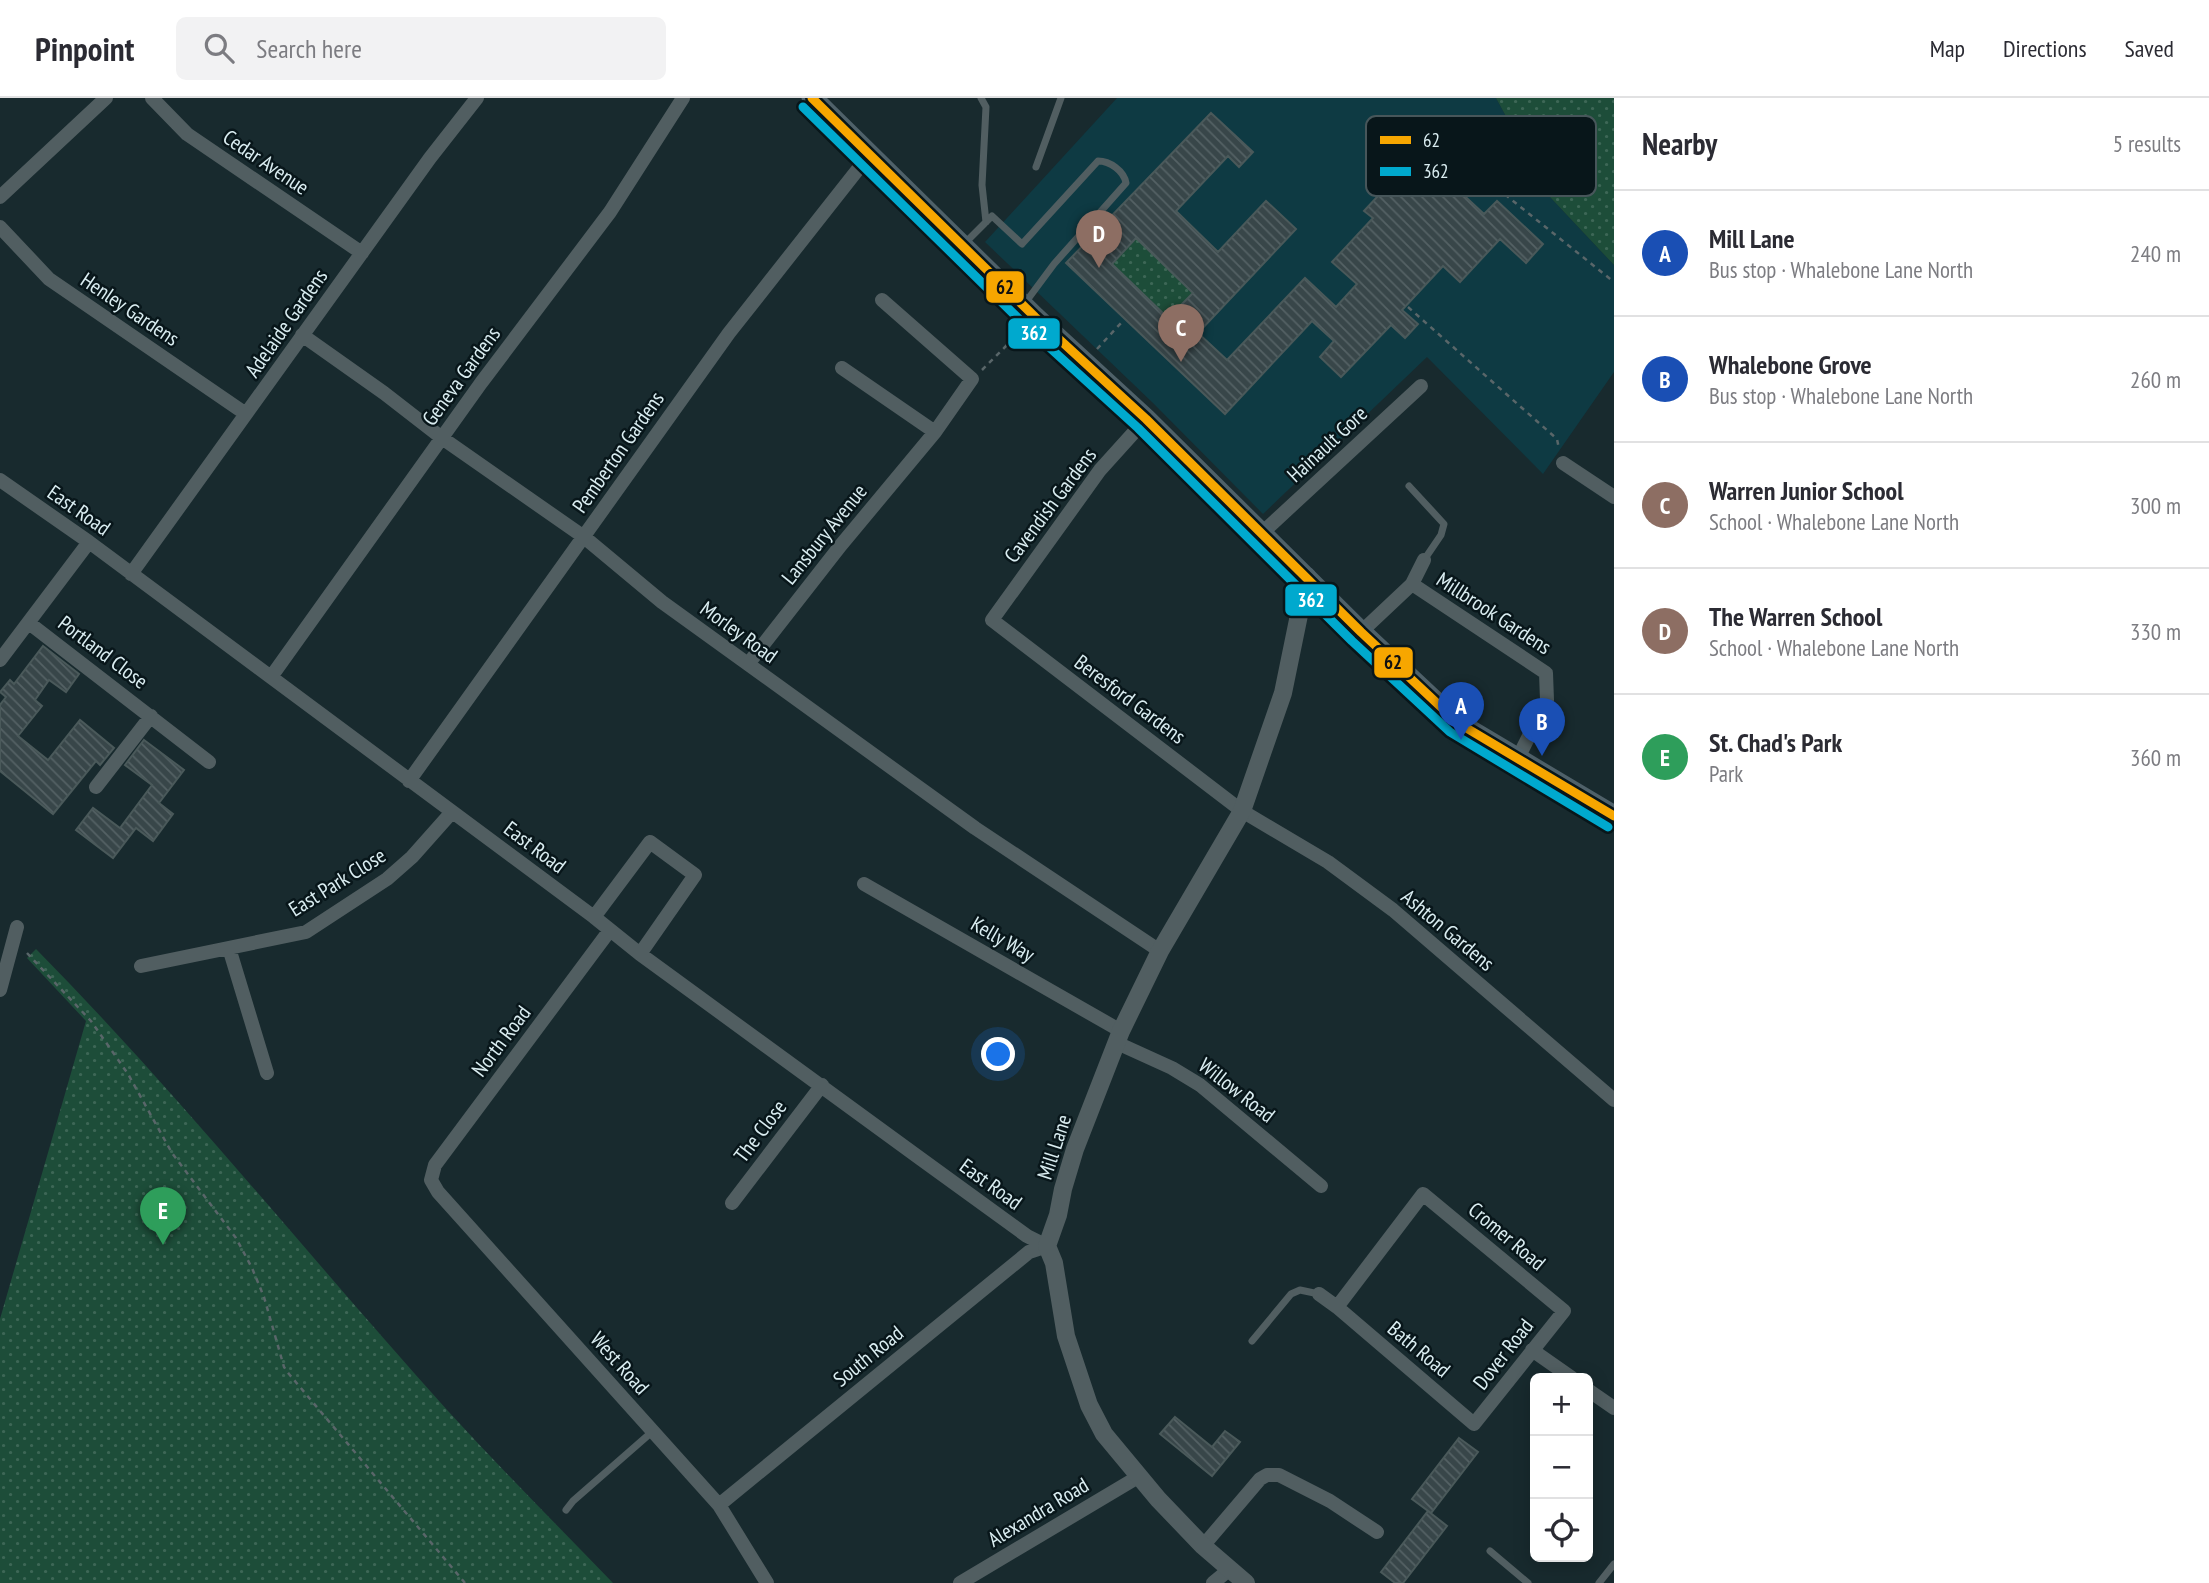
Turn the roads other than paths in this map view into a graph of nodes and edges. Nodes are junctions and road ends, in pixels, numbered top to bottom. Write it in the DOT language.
graph roads {
  1 [pos="106,98"];
  2 [pos="152,98"];
  3 [pos="477,98"];
  4 [pos="683,98"];
  5 [pos="811,98"];
  6 [pos="981,98"];
  7 [pos="1062,98"];
  8 [pos="870,154"];
  9 [pos="1036,167"];
  10 [pos="0,197"];
  11 [pos="986,222"];
  12 [pos="0,227"];
  13 [pos="962,245"];
  14 [pos="362,253"];
  15 [pos="882,300"];
  16 [pos="1029,311"];
  17 [pos="302,335"];
  18 [pos="842,368"];
  19 [pos="1421,386"];
  20 [pos="246,414"];
  21 [pos="1146,419"];
  22 [pos="935,432"];
  23 [pos="442,438"];
  24 [pos="1563,463"];
  25 [pos="0,480"];
  26 [pos="1409,486"];
  27 [pos="1614,498"];
  28 [pos="1262,533"];
  29 [pos="584,537"];
  30 [pos="89,542"];
  31 [pos="1424,560"];
  32 [pos="131,573"];
  33 [pos="1307,576"];
  34 [pos="1412,584"];
  35 [pos="992,620"];
  36 [pos="29,623"];
  37 [pos="1361,632"];
  38 [pos="0,660"];
  39 [pos="748,664"];
  40 [pos="271,677"];
  41 [pos="151,716"];
  42 [pos="1518,758"];
  43 [pos="209,762"];
  44 [pos="409,781"];
  45 [pos="96,787"];
  46 [pos="1242,811"];
  47 [pos="452,812"];
  48 [pos="1614,816"];
  49 [pos="864,884"];
  50 [pos="594,916"];
  51 [pos="17,927"];
  52 [pos="610,930"];
  53 [pos="229,948"];
  54 [pos="1160,951"];
  55 [pos="640,954"];
  56 [pos="141,966"];
  57 [pos="0,990"];
  58 [pos="1119,1037"];
  59 [pos="267,1073"];
  60 [pos="822,1085"];
  61 [pos="1614,1100"];
  62 [pos="431,1180"];
  63 [pos="1321,1186"];
  64 [pos="732,1203"];
  65 [pos="1047,1246"];
  66 [pos="1319,1294"];
  67 [pos="1337,1307"];
  68 [pos="1564,1311"];
  69 [pos="1252,1341"];
  70 [pos="1532,1350"];
  71 [pos="1565,1373"];
  72 [pos="1593,1393"];
  73 [pos="1614,1408"];
  74 [pos="1474,1424"];
  75 [pos="653,1431"];
  76 [pos="1138,1477"];
  77 [pos="719,1505"];
  78 [pos="566,1510"];
  79 [pos="1377,1532"];
  80 [pos="1203,1546"];
  81 [pos="1490,1551"];
  82 [pos="1614,1564"];
  83 [pos="1230,1569"];
  84 [pos="767,1583"];
  85 [pos="960,1583"];
  86 [pos="1213,1583"];
  87 [pos="1246,1583"];
  88 [pos="1528,1583"];
  89 [pos="1599,1583"];
  1 -- 10 [label="street"];
  2 -- 14 [label="street, Cedar Avenue"];
  3 -- 14 [label="street, Adelaide Gardens"];
  4 -- 23 [label="street, Geneva Gardens"];
  5 -- 8 [label="main road"];
  6 -- 11 [label="lane"];
  7 -- 9 [label="lane"];
  8 -- 13 [label="main road"];
  8 -- 29 [label="street, Pemberton Gardens"];
  11 -- 13 [label="lane"];
  11 -- 16 [label="lane"];
  12 -- 20 [label="street, Henley Gardens"];
  13 -- 16 [label="main road"];
  14 -- 17 [label="street, Adelaide Gardens"];
  15 -- 22 [label="street, Lansbury Avenue"];
  16 -- 21 [label="main road"];
  17 -- 20 [label="street, Adelaide Gardens"];
  17 -- 23 [label="street, Morley Road"];
  18 -- 22 [label="street"];
  19 -- 28 [label="street, Hainault Gore"];
  20 -- 32 [label="street, Adelaide Gardens"];
  21 -- 28 [label="main road"];
  21 -- 35 [label="street, Cavendish Gardens"];
  22 -- 39 [label="street, Lansbury Avenue"];
  23 -- 29 [label="street, Morley Road"];
  23 -- 40 [label="street, Geneva Gardens"];
  24 -- 27 [label="street"];
  25 -- 30 [label="street, East Road"];
  26 -- 31 [label="lane"];
  28 -- 33 [label="main road"];
  29 -- 39 [label="street, Morley Road"];
  29 -- 44 [label="street, Pemberton Gardens"];
  30 -- 32 [label="street, East Road"];
  30 -- 36 [label="street"];
  31 -- 34 [label="street, Millbrook Gardens"];
  32 -- 40 [label="street, East Road"];
  33 -- 37 [label="main road"];
  33 -- 46 [label="street, Mill Lane"];
  34 -- 37 [label="street, Millbrook Gardens"];
  34 -- 42 [label="street, Millbrook Gardens"];
  35 -- 46 [label="street, Beresford Gardens"];
  36 -- 38 [label="street"];
  36 -- 41 [label="street, Portland Close"];
  37 -- 42 [label="main road"];
  39 -- 54 [label="street, Morley Road"];
  40 -- 44 [label="street, East Road"];
  41 -- 43 [label="street, Portland Close"];
  41 -- 45 [label="street, Portland Close"];
  42 -- 48 [label="main road"];
  44 -- 47 [label="street, East Road"];
  46 -- 54 [label="street, Mill Lane"];
  46 -- 61 [label="street, Ashton Gardens"];
  47 -- 50 [label="street, East Road"];
  47 -- 53 [label="street, East Park Close"];
  49 -- 58 [label="street, Kelly Way"];
  50 -- 52 [label="street, East Road"];
  50 -- 55 [label="street"];
  51 -- 57 [label="street"];
  52 -- 55 [label="street, East Road"];
  52 -- 62 [label="street, North Road"];
  53 -- 56 [label="street, East Park Close"];
  53 -- 59 [label="street"];
  54 -- 58 [label="street, Mill Lane"];
  55 -- 60 [label="street, East Road"];
  58 -- 63 [label="street, Willow Road"];
  58 -- 65 [label="street, Mill Lane"];
  60 -- 64 [label="street, The Close"];
  60 -- 65 [label="street, East Road"];
  62 -- 75 [label="street, West Road"];
  65 -- 76 [label="street"];
  65 -- 77 [label="street, South Road"];
  66 -- 67 [label="street, Bath Road"];
  66 -- 69 [label="lane"];
  67 -- 68 [label="street, Cromer Road"];
  67 -- 74 [label="street, Bath Road"];
  68 -- 70 [label="street, Dover Road"];
  70 -- 71 [label="street"];
  70 -- 74 [label="street, Dover Road"];
  72 -- 73 [label="street"];
  75 -- 77 [label="street, West Road"];
  75 -- 78 [label="lane"];
  76 -- 80 [label="street"];
  76 -- 85 [label="street, Alexandra Road"];
  77 -- 84 [label="street, West Road"];
  79 -- 80 [label="street"];
  80 -- 83 [label="street"];
  81 -- 88 [label="lane"];
  82 -- 89 [label="lane"];
  83 -- 86 [label="street"];
  83 -- 87 [label="street"];
}
